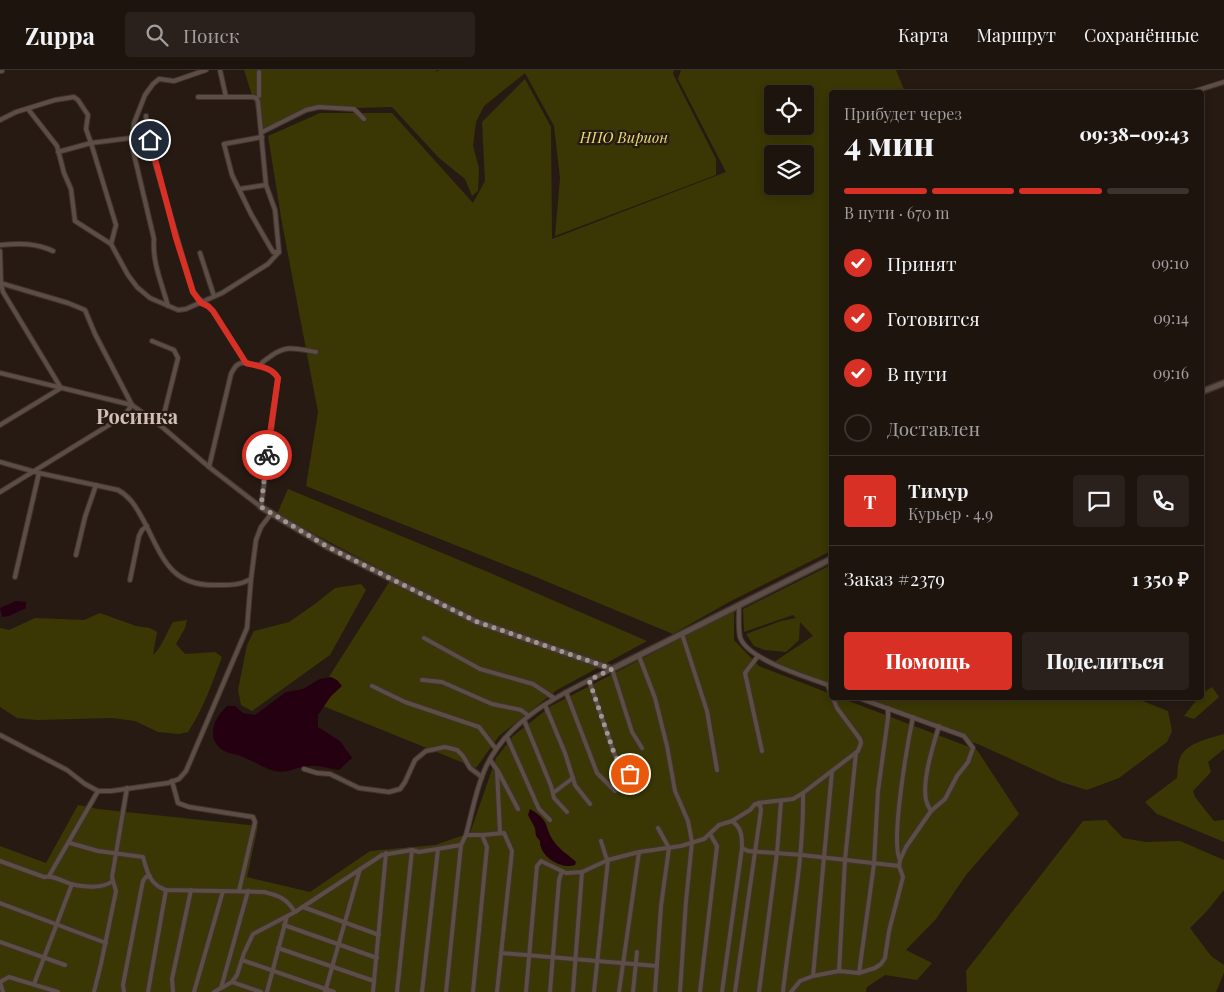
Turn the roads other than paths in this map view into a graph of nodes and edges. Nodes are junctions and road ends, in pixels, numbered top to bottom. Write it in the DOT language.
graph roads {
  1 [pos="206,70"];
  2 [pos="220,70"];
  3 [pos="259,72"];
  4 [pos="1224,82"];
  5 [pos="1198,90"];
  6 [pos="259,96"];
  7 [pos="198,97"];
  8 [pos="226,97"];
  9 [pos="28,109"];
  10 [pos="146,116"];
  11 [pos="364,119"];
  12 [pos="0,120"];
  13 [pos="262,134"];
  14 [pos="133,138"];
  15 [pos="148,138"];
  16 [pos="91,142"];
  17 [pos="58,152"];
  18 [pos="266,185"];
  19 [pos="239,190"];
  20 [pos="111,244"];
  21 [pos="0,245"];
  22 [pos="0,251"];
  23 [pos="53,251"];
  24 [pos="279,252"];
  25 [pos="200,253"];
  26 [pos="1,284"];
  27 [pos="214,296"];
  28 [pos="201,303"];
  29 [pos="168,306"];
  30 [pos="152,341"];
  31 [pos="316,352"];
  32 [pos="246,363"];
  33 [pos="260,366"];
  34 [pos="0,373"];
  35 [pos="1224,383"];
  36 [pos="61,388"];
  37 [pos="1204,391"];
  38 [pos="132,405"];
  39 [pos="0,425"];
  40 [pos="161,426"];
  41 [pos="0,462"];
  42 [pos="209,467"];
  43 [pos="33,471"];
  44 [pos="39,473"];
  45 [pos="96,485"];
  46 [pos="0,492"];
  47 [pos="261,507"];
  48 [pos="272,514"];
  49 [pos="147,526"];
  50 [pos="76,555"];
  51 [pos="829,560"];
  52 [pos="15,577"];
  53 [pos="251,579"];
  54 [pos="130,580"];
  55 [pos="739,605"];
  56 [pos="682,634"];
  57 [pos="424,638"];
  58 [pos="639,656"];
  59 [pos="758,656"];
  60 [pos="612,669"];
  61 [pos="422,680"];
  62 [pos="589,680"];
  63 [pos="372,686"];
  64 [pos="829,686"];
  65 [pos="566,692"];
  66 [pos="554,698"];
  67 [pos="834,700"];
  68 [pos="865,700"];
  69 [pos="545,705"];
  70 [pos="888,708"];
  71 [pos="529,716"];
  72 [pos="912,716"];
  73 [pos="524,720"];
  74 [pos="939,726"];
  75 [pos="0,735"];
  76 [pos="507,738"];
  77 [pos="642,748"];
  78 [pos="496,749"];
  79 [pos="762,751"];
  80 [pos="856,752"];
  81 [pos="490,760"];
  82 [pos="304,769"];
  83 [pos="497,770"];
  84 [pos="717,770"];
  85 [pos="832,771"];
  86 [pos="630,774"];
  87 [pos="482,777"];
  88 [pos="572,778"];
  89 [pos="172,781"];
  90 [pos="127,788"];
  91 [pos="98,791"];
  92 [pos="614,791"];
  93 [pos="553,793"];
  94 [pos="803,793"];
  95 [pos="781,801"];
  96 [pos="590,804"];
  97 [pos="756,804"];
  98 [pos="518,809"];
  99 [pos="931,811"];
  100 [pos="567,812"];
  101 [pos="550,820"];
  102 [pos="732,821"];
  103 [pos="658,828"];
  104 [pos="500,833"];
  105 [pos="710,834"];
  106 [pos="466,835"];
  107 [pos="482,835"];
  108 [pos="69,841"];
  109 [pos="602,841"];
  110 [pos="692,842"];
  111 [pos="461,845"];
  112 [pos="668,848"];
  113 [pos="742,848"];
  114 [pos="438,849"];
  115 [pos="412,850"];
  116 [pos="639,852"];
  117 [pos="117,853"];
  118 [pos="386,853"];
  119 [pos="756,853"];
  120 [pos="777,853"];
  121 [pos="802,855"];
  122 [pos="824,858"];
  123 [pos="608,860"];
  124 [pos="845,860"];
  125 [pos="900,860"];
  126 [pos="0,861"];
  127 [pos="874,864"];
  128 [pos="899,866"];
  129 [pos="360,868"];
  130 [pos="562,871"];
  131 [pos="582,872"];
  132 [pos="49,876"];
  133 [pos="150,876"];
  134 [pos="113,881"];
  135 [pos="72,884"];
  136 [pos="166,890"];
  137 [pos="191,890"];
  138 [pos="223,890"];
  139 [pos="239,891"];
  140 [pos="248,891"];
  141 [pos="0,903"];
  142 [pos="303,907"];
  143 [pos="295,912"];
  144 [pos="287,916"];
  145 [pos="346,922"];
  146 [pos="56,924"];
  147 [pos="284,925"];
  148 [pos="379,935"];
  149 [pos="0,942"];
  150 [pos="106,943"];
  151 [pos="339,945"];
  152 [pos="278,948"];
  153 [pos="637,952"];
  154 [pos="500,954"];
  155 [pos="529,955"];
  156 [pos="44,957"];
  157 [pos="552,957"];
  158 [pos="377,958"];
  159 [pos="576,959"];
  160 [pos="242,960"];
  161 [pos="598,960"];
  162 [pos="623,962"];
  163 [pos="65,965"];
  164 [pos="636,965"];
  165 [pos="657,966"];
  166 [pos="332,967"];
  167 [pos="272,970"];
  168 [pos="839,971"];
  169 [pos="859,973"];
  170 [pos="812,976"];
  171 [pos="374,981"];
  172 [pos="232,982"];
  173 [pos="34,984"];
  174 [pos="220,988"];
  175 [pos="326,991"];
  176 [pos="3,992"];
  177 [pos="58,992"];
  178 [pos="94,992"];
  179 [pos="124,992"];
  180 [pos="148,992"];
  181 [pos="173,992"];
  182 [pos="194,992"];
  183 [pos="214,992"];
  184 [pos="261,992"];
  185 [pos="266,992"];
  186 [pos="334,992"];
  187 [pos="373,992"];
  188 [pos="397,992"];
  189 [pos="422,992"];
  190 [pos="446,992"];
  191 [pos="473,992"];
  192 [pos="497,992"];
  193 [pos="526,992"];
  194 [pos="550,992"];
  195 [pos="572,992"];
  196 [pos="594,992"];
  197 [pos="619,992"];
  198 [pos="633,992"];
  199 [pos="655,992"];
  200 [pos="680,992"];
  201 [pos="700,992"];
  202 [pos="722,992"];
  203 [pos="735,992"];
  204 [pos="759,992"];
  205 [pos="783,992"];
  206 [pos="791,992"];
  1 -- 14 [label="street"];
  2 -- 8 [label="street"];
  3 -- 6 [label="street"];
  4 -- 5 [label="street"];
  7 -- 8 [label="street"];
  8 -- 13 [label="street"];
  9 -- 12 [label="street"];
  9 -- 16 [label="street"];
  9 -- 17 [label="street"];
  10 -- 15 [label="street"];
  11 -- 13 [label="street"];
  13 -- 18 [label="street"];
  13 -- 19 [label="street"];
  14 -- 15 [label="street"];
  14 -- 16 [label="street"];
  14 -- 29 [label="street"];
  15 -- 28 [label="street"];
  16 -- 17 [label="street"];
  16 -- 20 [label="street"];
  17 -- 20 [label="street"];
  18 -- 19 [label="street"];
  18 -- 24 [label="street"];
  19 -- 24 [label="street"];
  20 -- 29 [label="street"];
  21 -- 23 [label="street"];
  22 -- 26 [label="street"];
  24 -- 27 [label="street"];
  25 -- 27 [label="street"];
  26 -- 36 [label="street"];
  26 -- 38 [label="street"];
  27 -- 28 [label="street"];
  28 -- 29 [label="street"];
  28 -- 32 [label="street"];
  30 -- 40 [label="street"];
  31 -- 33 [label="street"];
  32 -- 33 [label="street"];
  32 -- 42 [label="street"];
  33 -- 47 [label="street"];
  34 -- 36 [label="street"];
  35 -- 37 [label="street"];
  36 -- 38 [label="street"];
  36 -- 39 [label="street"];
  38 -- 40 [label="street"];
  38 -- 43 [label="street"];
  40 -- 42 [label="street"];
  41 -- 43 [label="street"];
  42 -- 47 [label="street"];
  43 -- 44 [label="street"];
  43 -- 46 [label="street"];
  44 -- 45 [label="street"];
  44 -- 52 [label="street"];
  45 -- 49 [label="street"];
  45 -- 50 [label="street"];
  47 -- 48 [label="street"];
  48 -- 53 [label="street"];
  48 -- 60 [label="street"];
  49 -- 53 [label="street"];
  49 -- 54 [label="street"];
  51 -- 55 [label="street"];
  53 -- 89 [label="street"];
  55 -- 56 [label="street"];
  55 -- 59 [label="street"];
  56 -- 58 [label="street"];
  56 -- 84 [label="street"];
  57 -- 66 [label="street"];
  58 -- 60 [label="street"];
  58 -- 110 [label="street"];
  59 -- 64 [label="street"];
  59 -- 79 [label="street"];
  60 -- 62 [label="street"];
  60 -- 77 [label="street"];
  61 -- 71 [label="street"];
  62 -- 65 [label="street"];
  62 -- 86 [label="street"];
  63 -- 78 [label="street"];
  65 -- 66 [label="street"];
  65 -- 92 [label="street"];
  66 -- 69 [label="street"];
  67 -- 80 [label="street"];
  68 -- 70 [label="street"];
  69 -- 71 [label="street"];
  69 -- 88 [label="street"];
  70 -- 72 [label="street"];
  70 -- 127 [label="street"];
  71 -- 73 [label="street"];
  72 -- 74 [label="street"];
  72 -- 125 [label="street"];
  73 -- 76 [label="street"];
  73 -- 93 [label="street"];
  74 -- 99 [label="street"];
  74 -- 99 [label="street"];
  75 -- 91 [label="street"];
  76 -- 78 [label="street"];
  76 -- 101 [label="street"];
  78 -- 81 [label="street"];
  80 -- 85 [label="street"];
  80 -- 124 [label="street"];
  81 -- 83 [label="street"];
  81 -- 87 [label="street"];
  82 -- 87 [label="street"];
  83 -- 98 [label="street"];
  83 -- 104 [label="street"];
  85 -- 94 [label="street"];
  85 -- 122 [label="street"];
  87 -- 106 [label="street"];
  88 -- 93 [label="street"];
  88 -- 96 [label="street"];
  89 -- 90 [label="street"];
  89 -- 139 [label="street"];
  90 -- 91 [label="street"];
  90 -- 117 [label="street"];
  91 -- 108 [label="street"];
  93 -- 100 [label="street"];
  94 -- 95 [label="street"];
  94 -- 121 [label="street"];
  95 -- 97 [label="street"];
  95 -- 120 [label="street"];
  97 -- 102 [label="street"];
  97 -- 119 [label="street"];
  99 -- 125 [label="street"];
  102 -- 105 [label="street"];
  102 -- 113 [label="street"];
  103 -- 112 [label="street"];
  104 -- 107 [label="street"];
  104 -- 154 [label="street"];
  105 -- 110 [label="street"];
  105 -- 201 [label="street"];
  106 -- 107 [label="street"];
  106 -- 111 [label="street"];
  107 -- 191 [label="street"];
  108 -- 117 [label="street"];
  108 -- 132 [label="street"];
  109 -- 123 [label="street"];
  110 -- 112 [label="street"];
  110 -- 200 [label="street"];
  111 -- 114 [label="street"];
  111 -- 190 [label="street"];
  112 -- 116 [label="street"];
  112 -- 165 [label="street"];
  113 -- 119 [label="street"];
  113 -- 202 [label="street"];
  114 -- 115 [label="street"];
  114 -- 189 [label="street"];
  115 -- 118 [label="street"];
  115 -- 188 [label="street"];
  116 -- 123 [label="street"];
  116 -- 162 [label="street"];
  117 -- 133 [label="street"];
  117 -- 134 [label="street"];
  118 -- 129 [label="street"];
  118 -- 148 [label="street"];
  119 -- 120 [label="street"];
  119 -- 203 [label="street"];
  120 -- 121 [label="street"];
  120 -- 204 [label="street"];
  121 -- 122 [label="street"];
  121 -- 205 [label="street"];
  122 -- 124 [label="street"];
  122 -- 170 [label="street"];
  123 -- 131 [label="street"];
  123 -- 161 [label="street"];
  124 -- 127 [label="street"];
  124 -- 168 [label="street"];
  125 -- 128 [label="street"];
  126 -- 132 [label="street"];
  127 -- 128 [label="street"];
  127 -- 169 [label="street"];
  128 -- 169 [label="street"];
  129 -- 142 [label="street"];
  129 -- 145 [label="street"];
  130 -- 131 [label="street"];
  130 -- 155 [label="street"];
  130 -- 157 [label="street"];
  131 -- 159 [label="street"];
  132 -- 135 [label="street"];
  133 -- 136 [label="street"];
  133 -- 179 [label="street"];
  134 -- 135 [label="street"];
  134 -- 150 [label="street"];
  135 -- 146 [label="street"];
  136 -- 137 [label="street"];
  136 -- 180 [label="street"];
  137 -- 138 [label="street"];
  137 -- 181 [label="street"];
  138 -- 139 [label="street"];
  138 -- 182 [label="street"];
  139 -- 140 [label="street"];
  140 -- 143 [label="street"];
  140 -- 174 [label="street"];
  141 -- 146 [label="street"];
  142 -- 143 [label="street"];
  142 -- 145 [label="street"];
  143 -- 144 [label="street"];
  144 -- 147 [label="street"];
  144 -- 160 [label="street"];
  145 -- 148 [label="street"];
  145 -- 151 [label="street"];
  146 -- 150 [label="street"];
  146 -- 156 [label="street"];
  147 -- 151 [label="street"];
  147 -- 152 [label="street"];
  148 -- 158 [label="street"];
  149 -- 156 [label="street"];
  150 -- 178 [label="street"];
  151 -- 158 [label="street"];
  151 -- 166 [label="street"];
  152 -- 166 [label="street"];
  152 -- 167 [label="street"];
  153 -- 164 [label="street"];
  154 -- 155 [label="street"];
  154 -- 192 [label="street"];
  155 -- 157 [label="street"];
  155 -- 193 [label="street"];
  156 -- 163 [label="street"];
  156 -- 173 [label="street"];
  157 -- 159 [label="street"];
  157 -- 194 [label="street"];
  158 -- 171 [label="street"];
  159 -- 161 [label="street"];
  159 -- 195 [label="street"];
  160 -- 167 [label="street"];
  160 -- 172 [label="street"];
  161 -- 162 [label="street"];
  161 -- 196 [label="street"];
  162 -- 164 [label="street"];
  162 -- 197 [label="street"];
  164 -- 165 [label="street"];
  164 -- 198 [label="street"];
  165 -- 199 [label="street"];
  166 -- 171 [label="street"];
  166 -- 175 [label="street"];
  167 -- 175 [label="street"];
  167 -- 185 [label="street"];
  168 -- 169 [label="street"];
  168 -- 170 [label="street"];
  170 -- 206 [label="street"];
  171 -- 187 [label="street"];
  172 -- 174 [label="street"];
  172 -- 184 [label="street"];
  173 -- 176 [label="street"];
  173 -- 177 [label="street"];
  174 -- 183 [label="street"];
  175 -- 186 [label="street"];
}
